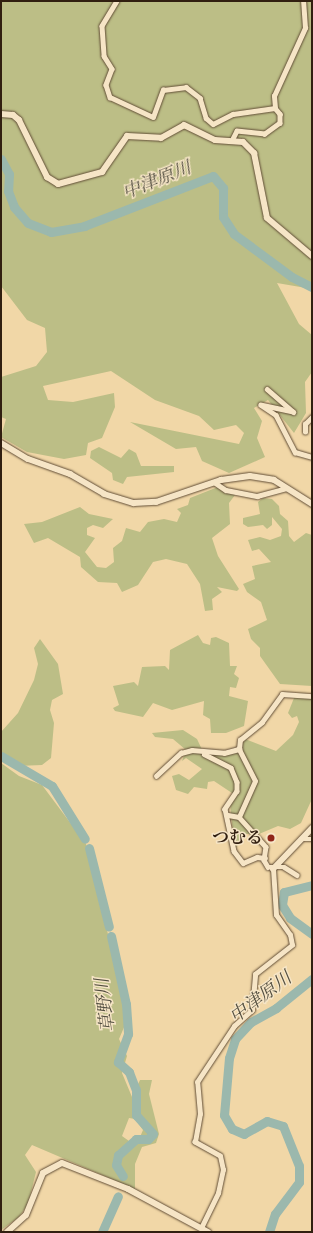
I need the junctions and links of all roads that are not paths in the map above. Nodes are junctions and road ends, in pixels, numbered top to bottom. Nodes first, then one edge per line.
1 (117, 1) edge
2 (303, 1) edge
3 (275, 108) junction
4 (1, 114) edge
5 (232, 141) junction
6 (312, 256) edge
7 (267, 389) dead end
8 (312, 416) edge
9 (305, 432) dead end
10 (1, 444) edge
11 (312, 457) edge
12 (214, 482) junction
13 (286, 488) junction
14 (312, 504) edge
15 (312, 696) edge
16 (239, 749) junction
17 (202, 753) junction
18 (156, 776) dead end
19 (228, 815) junction
20 (238, 818) junction
21 (312, 828) edge
22 (301, 839) junction
23 (312, 839) edge
24 (265, 858) junction
25 (273, 869) junction
26 (298, 875) dead end
27 (201, 1228) junction
28 (7, 1232) edge
29 (208, 1232) edge

1 - 3 street
2 - 3 street
3 - 5 street
4 - 5 street
5 - 6 street
7 - 11 street
8 - 9 street
10 - 12 street
12 - 13 street
12 - 13 street
13 - 14 street
15 - 16 street
16 - 17 street
16 - 20 street
17 - 18 street
17 - 19 street
19 - 20 street
19 - 24 street
20 - 24 street
21 - 22 street
22 - 23 street
22 - 25 street
24 - 25 street
25 - 26 street
25 - 27 street
27 - 28 street
27 - 29 street

